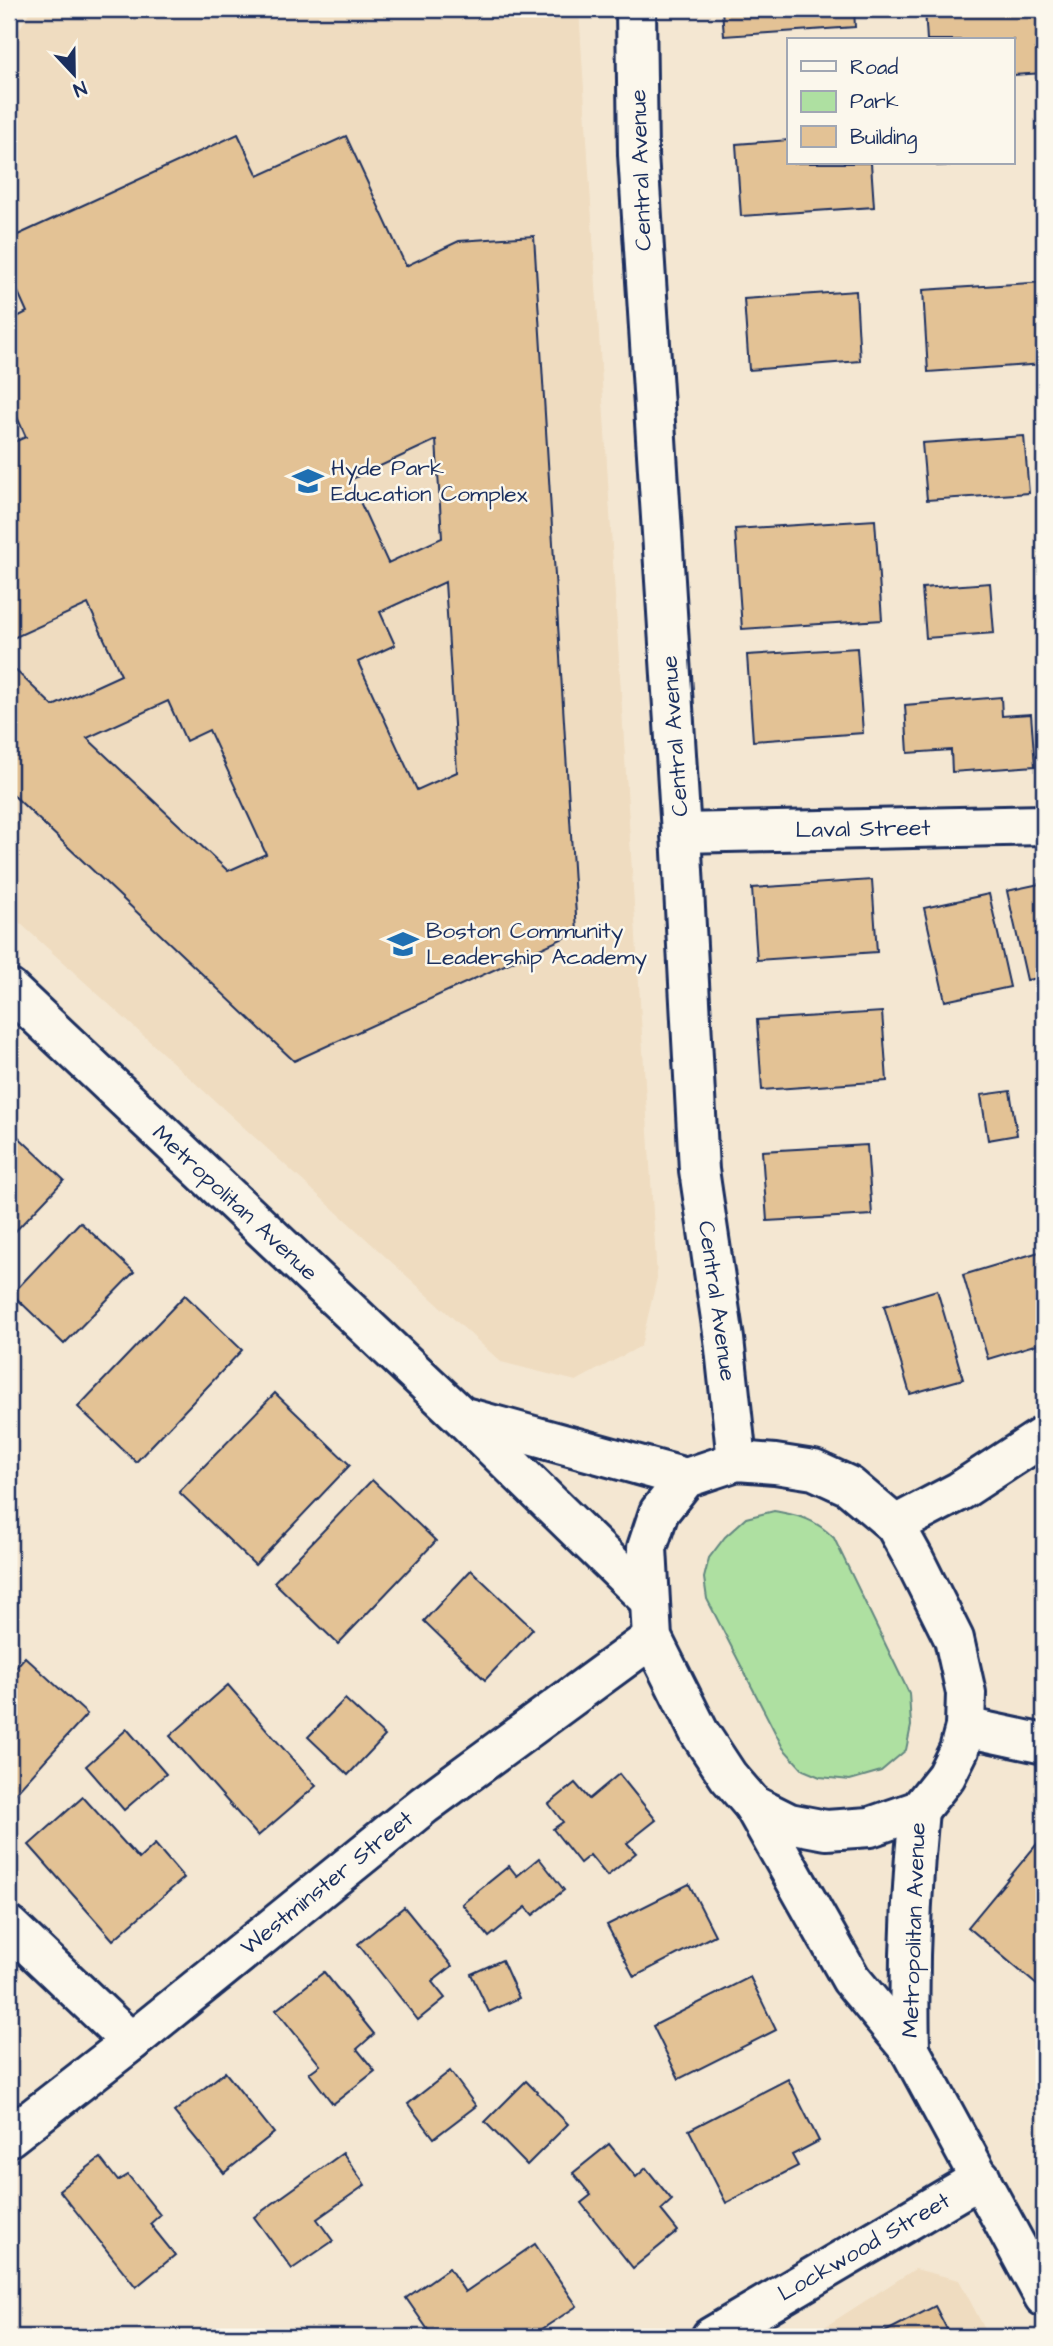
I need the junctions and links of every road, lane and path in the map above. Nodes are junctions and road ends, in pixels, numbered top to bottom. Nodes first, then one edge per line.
1 (636, 9) edge
2 (1044, 825) edge
3 (681, 833) junction
4 (9, 989) edge
5 (462, 1417) junction
6 (1044, 1436) edge
7 (737, 1461) junction
8 (686, 1478) junction
9 (895, 1525) junction
10 (648, 1599) junction
11 (652, 1638) junction
12 (965, 1727) junction
13 (1044, 1744) edge
14 (753, 1805) junction
15 (919, 1810) junction
16 (9, 1926) edge
17 (131, 2042) junction
18 (910, 2050) junction
19 (9, 2137) edge
20 (981, 2178) junction
21 (1044, 2297) edge
22 (711, 2337) edge

1 - 3 street, Central Avenue
2 - 3 street, Laval Street
3 - 7 street, Central Avenue
4 - 5 street, Metropolitan Avenue
5 - 8 street, Metropolitan Avenue
5 - 10 street, Metropolitan Avenue
6 - 9 street
7 - 8 street
7 - 9 street
8 - 10 street
9 - 12 street
10 - 11 street
11 - 14 street
11 - 17 street, Westminster Street
12 - 13 street
12 - 15 street
14 - 15 street
14 - 18 street, Metropolitan Avenue
15 - 18 street, Metropolitan Avenue
16 - 17 street
17 - 19 street, Westminster Street
18 - 20 street, Metropolitan Avenue
20 - 21 street, Metropolitan Avenue
20 - 22 street, Lockwood Street

